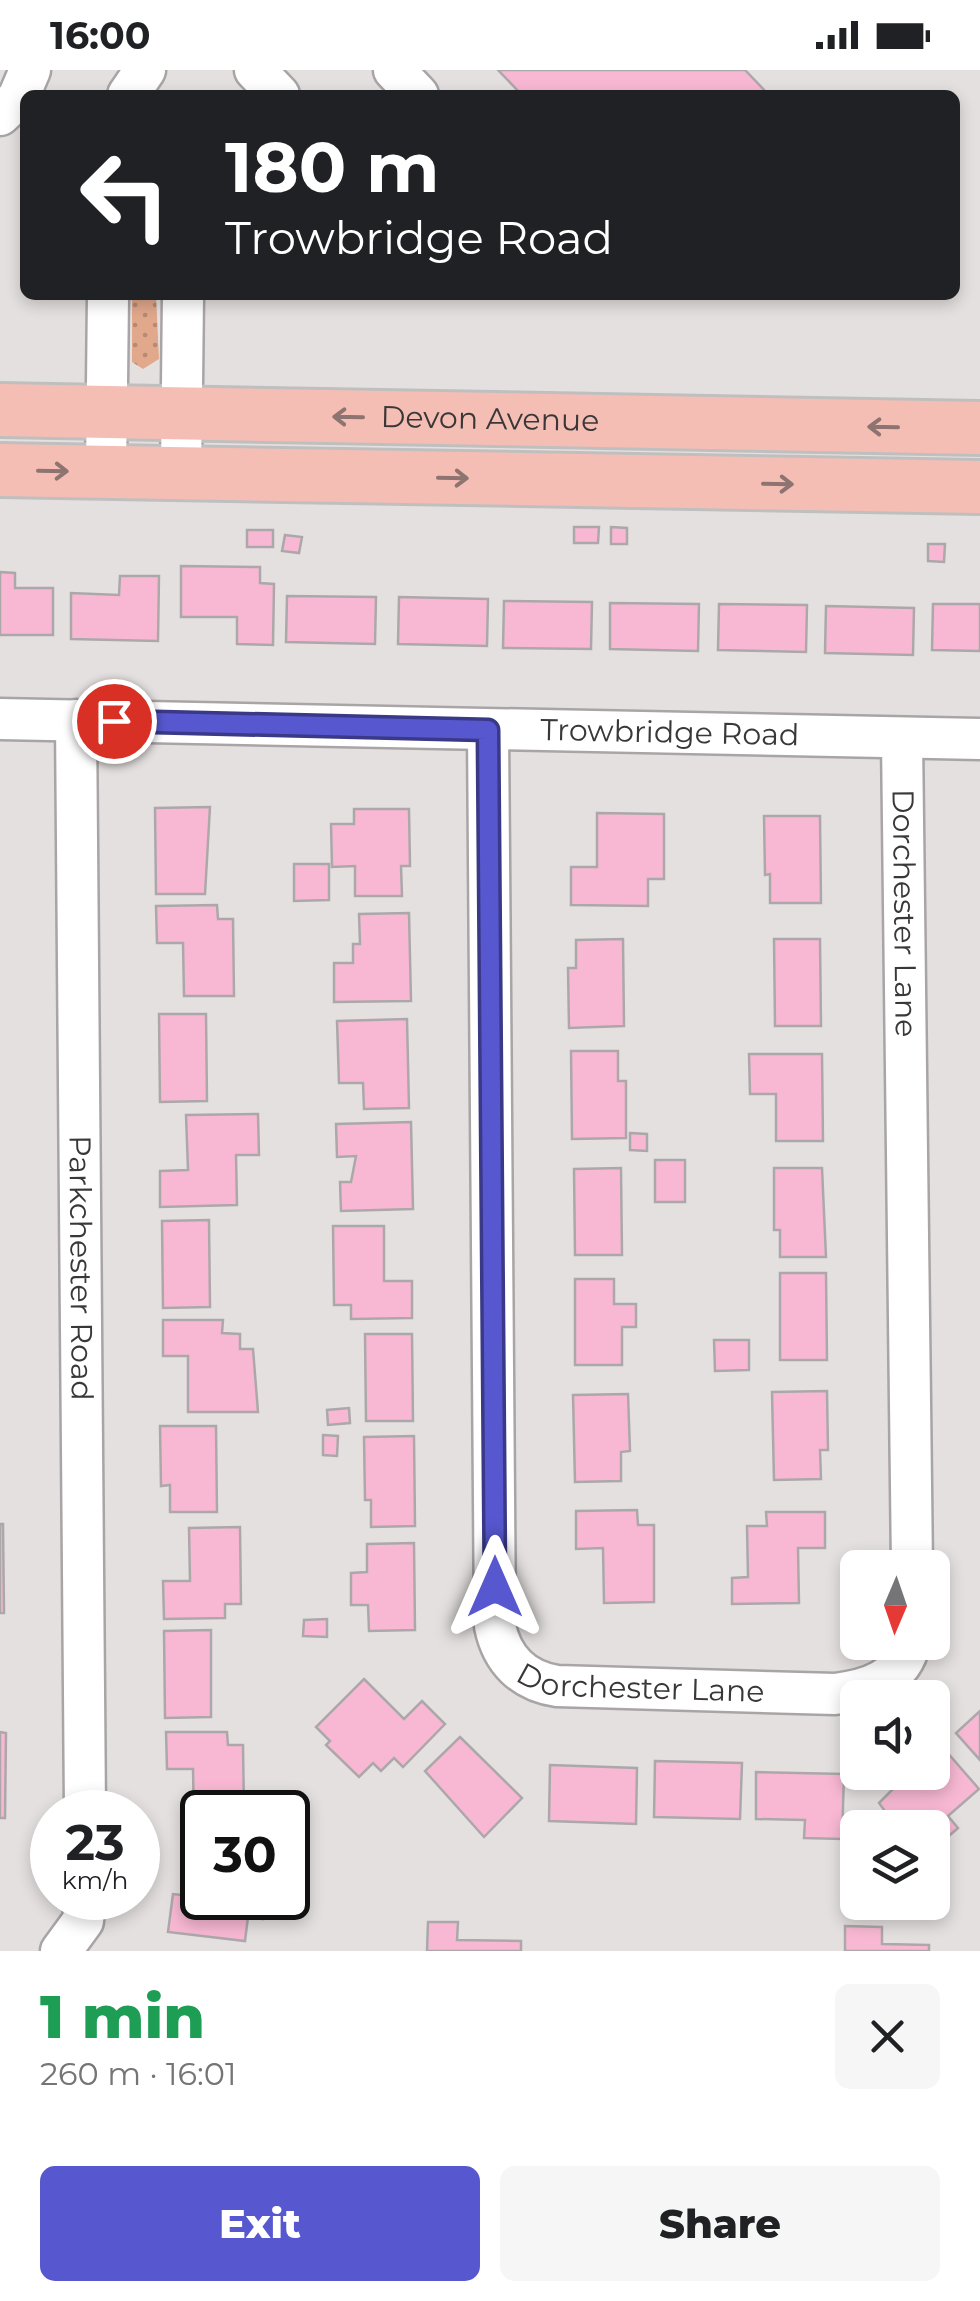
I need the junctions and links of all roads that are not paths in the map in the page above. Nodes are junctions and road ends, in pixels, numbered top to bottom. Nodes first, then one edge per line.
1 (255, 70) edge
2 (394, 70) edge
3 (274, 90) edge
4 (413, 90) edge
5 (20, 93) edge
6 (0, 115) edge
7 (108, 300) edge
8 (183, 300) edge
9 (0, 410) edge
10 (106, 412) junction
11 (182, 414) junction
12 (980, 428) edge
13 (0, 470) edge
14 (106, 472) junction
15 (181, 473) junction
16 (980, 487) edge
17 (0, 720) edge
18 (76, 720) junction
19 (488, 730) junction
20 (902, 738) junction
21 (980, 739) edge
22 (912, 1550) edge
23 (900, 1660) edge
24 (85, 1790) edge
25 (83, 1920) edge
26 (61, 1951) edge

1 - 3 street
2 - 4 street
5 - 6 street
7 - 10 street
8 - 11 street
9 - 10 main road, Devon Avenue
10 - 11 main road, Devon Avenue
10 - 14 street
12 -> 11 main road, Devon Avenue
11 - 15 street
13 -> 14 main road, Devon Avenue
14 - 15 main road, Devon Avenue
15 -> 16 main road, Devon Avenue
17 - 18 street, Trowbridge Road
18 - 19 street, Trowbridge Road
18 - 24 street, Parkchester Road
19 - 20 street, Trowbridge Road
19 - 23 street, Dorchester Lane
20 - 21 street, Trowbridge Road
20 - 22 street, Dorchester Lane
25 - 26 street

